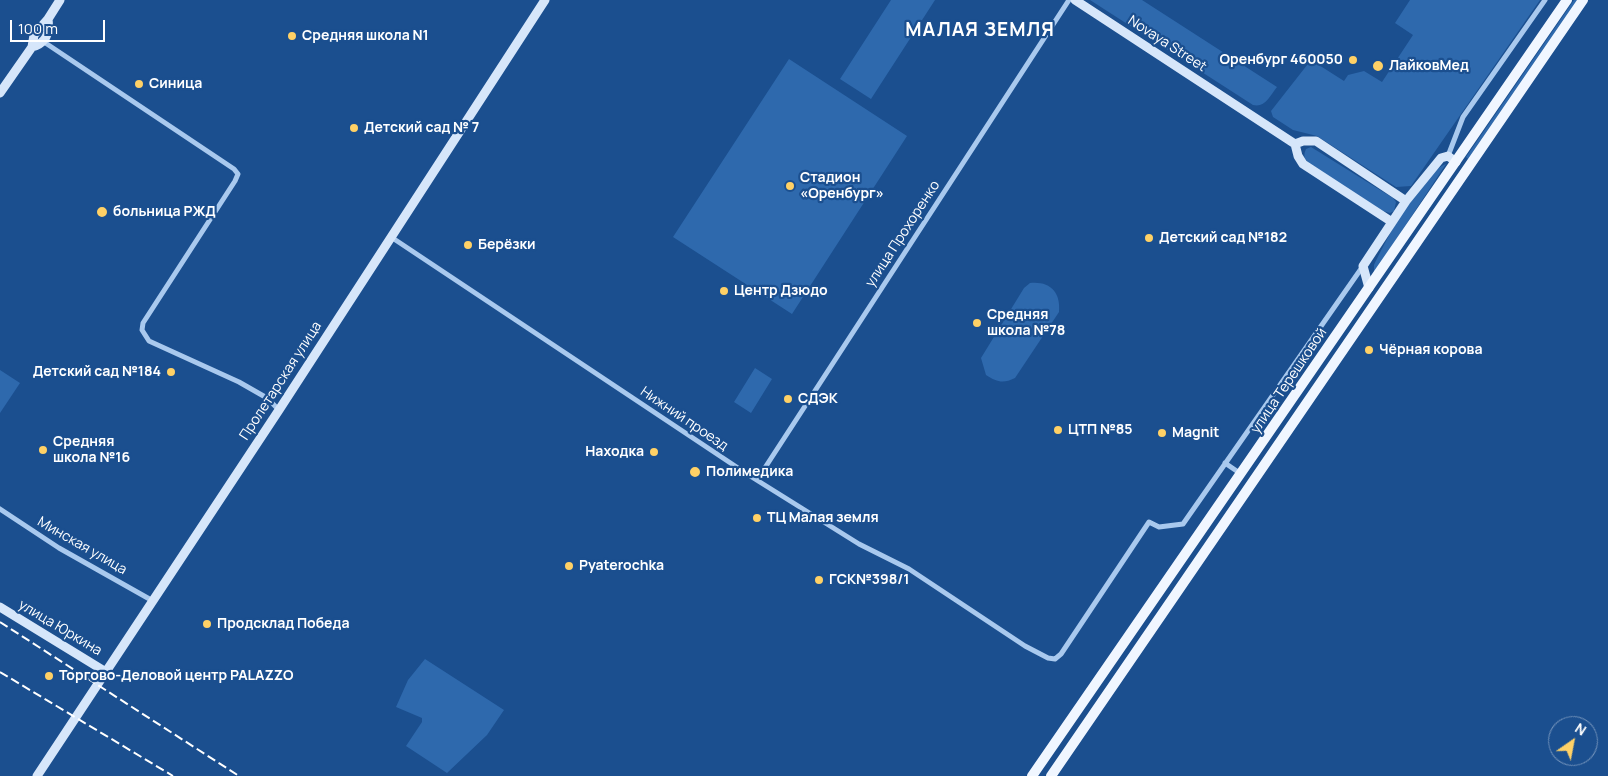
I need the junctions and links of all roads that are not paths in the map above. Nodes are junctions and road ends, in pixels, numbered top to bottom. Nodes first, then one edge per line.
1 (60, 0) edge
2 (544, 0) edge
3 (1069, 0) edge
4 (1075, 0) edge
5 (1546, 0) edge
6 (1567, 0) edge
7 (1583, 0) edge
8 (48, 20) junction
9 (44, 42) junction
10 (32, 47) junction
11 (0, 94) edge
12 (1295, 144) junction
13 (1452, 159) junction
14 (1466, 169) junction
15 (1406, 201) junction
16 (1392, 222) junction
17 (391, 237) junction
18 (1363, 266) junction
19 (1369, 288) junction
20 (1294, 397) junction
21 (1304, 404) junction
22 (279, 410) junction
23 (1225, 463) junction
24 (1241, 474) junction
25 (757, 480) junction
26 (0, 509) edge
27 (153, 601) junction
28 (0, 607) edge
29 (106, 672) junction
30 (1054, 772) edge
31 (37, 776) edge
32 (1032, 776) edge

1 - 8 main road
2 - 17 main road, Пролетарская улица
3 - 25 street, улица Прохоренко
4 - 12 main road, Novaya Street
5 - 13 street
6 - 13 main road, улица Терешковой
7 - 14 main road, улица Терешковой
8 - 9 main road
8 - 10 main road
9 - 10 main road
9 - 22 street
10 - 11 main road
12 - 15 main road
12 - 16 main road
13 - 14 main road
13 - 15 main road
13 - 19 main road, улица Терешковой
14 - 21 main road, улица Терешковой
15 - 16 main road
16 - 18 main road
17 - 22 main road, Пролетарская улица
17 - 25 street, Нижний проезд
18 - 19 main road
18 - 23 street
19 - 20 main road, улица Терешковой
20 - 21 main road
20 - 24 main road, улица Терешковой
21 - 30 main road, улица Терешковой
22 - 27 main road, Пролетарская улица
23 - 24 street
23 - 25 street, Нижний проезд
24 - 32 main road, улица Терешковой
26 - 27 street, Минская улица
27 - 29 main road, Пролетарская улица
28 - 29 main road, улица Юркина
29 - 31 main road, Пролетарская улица

